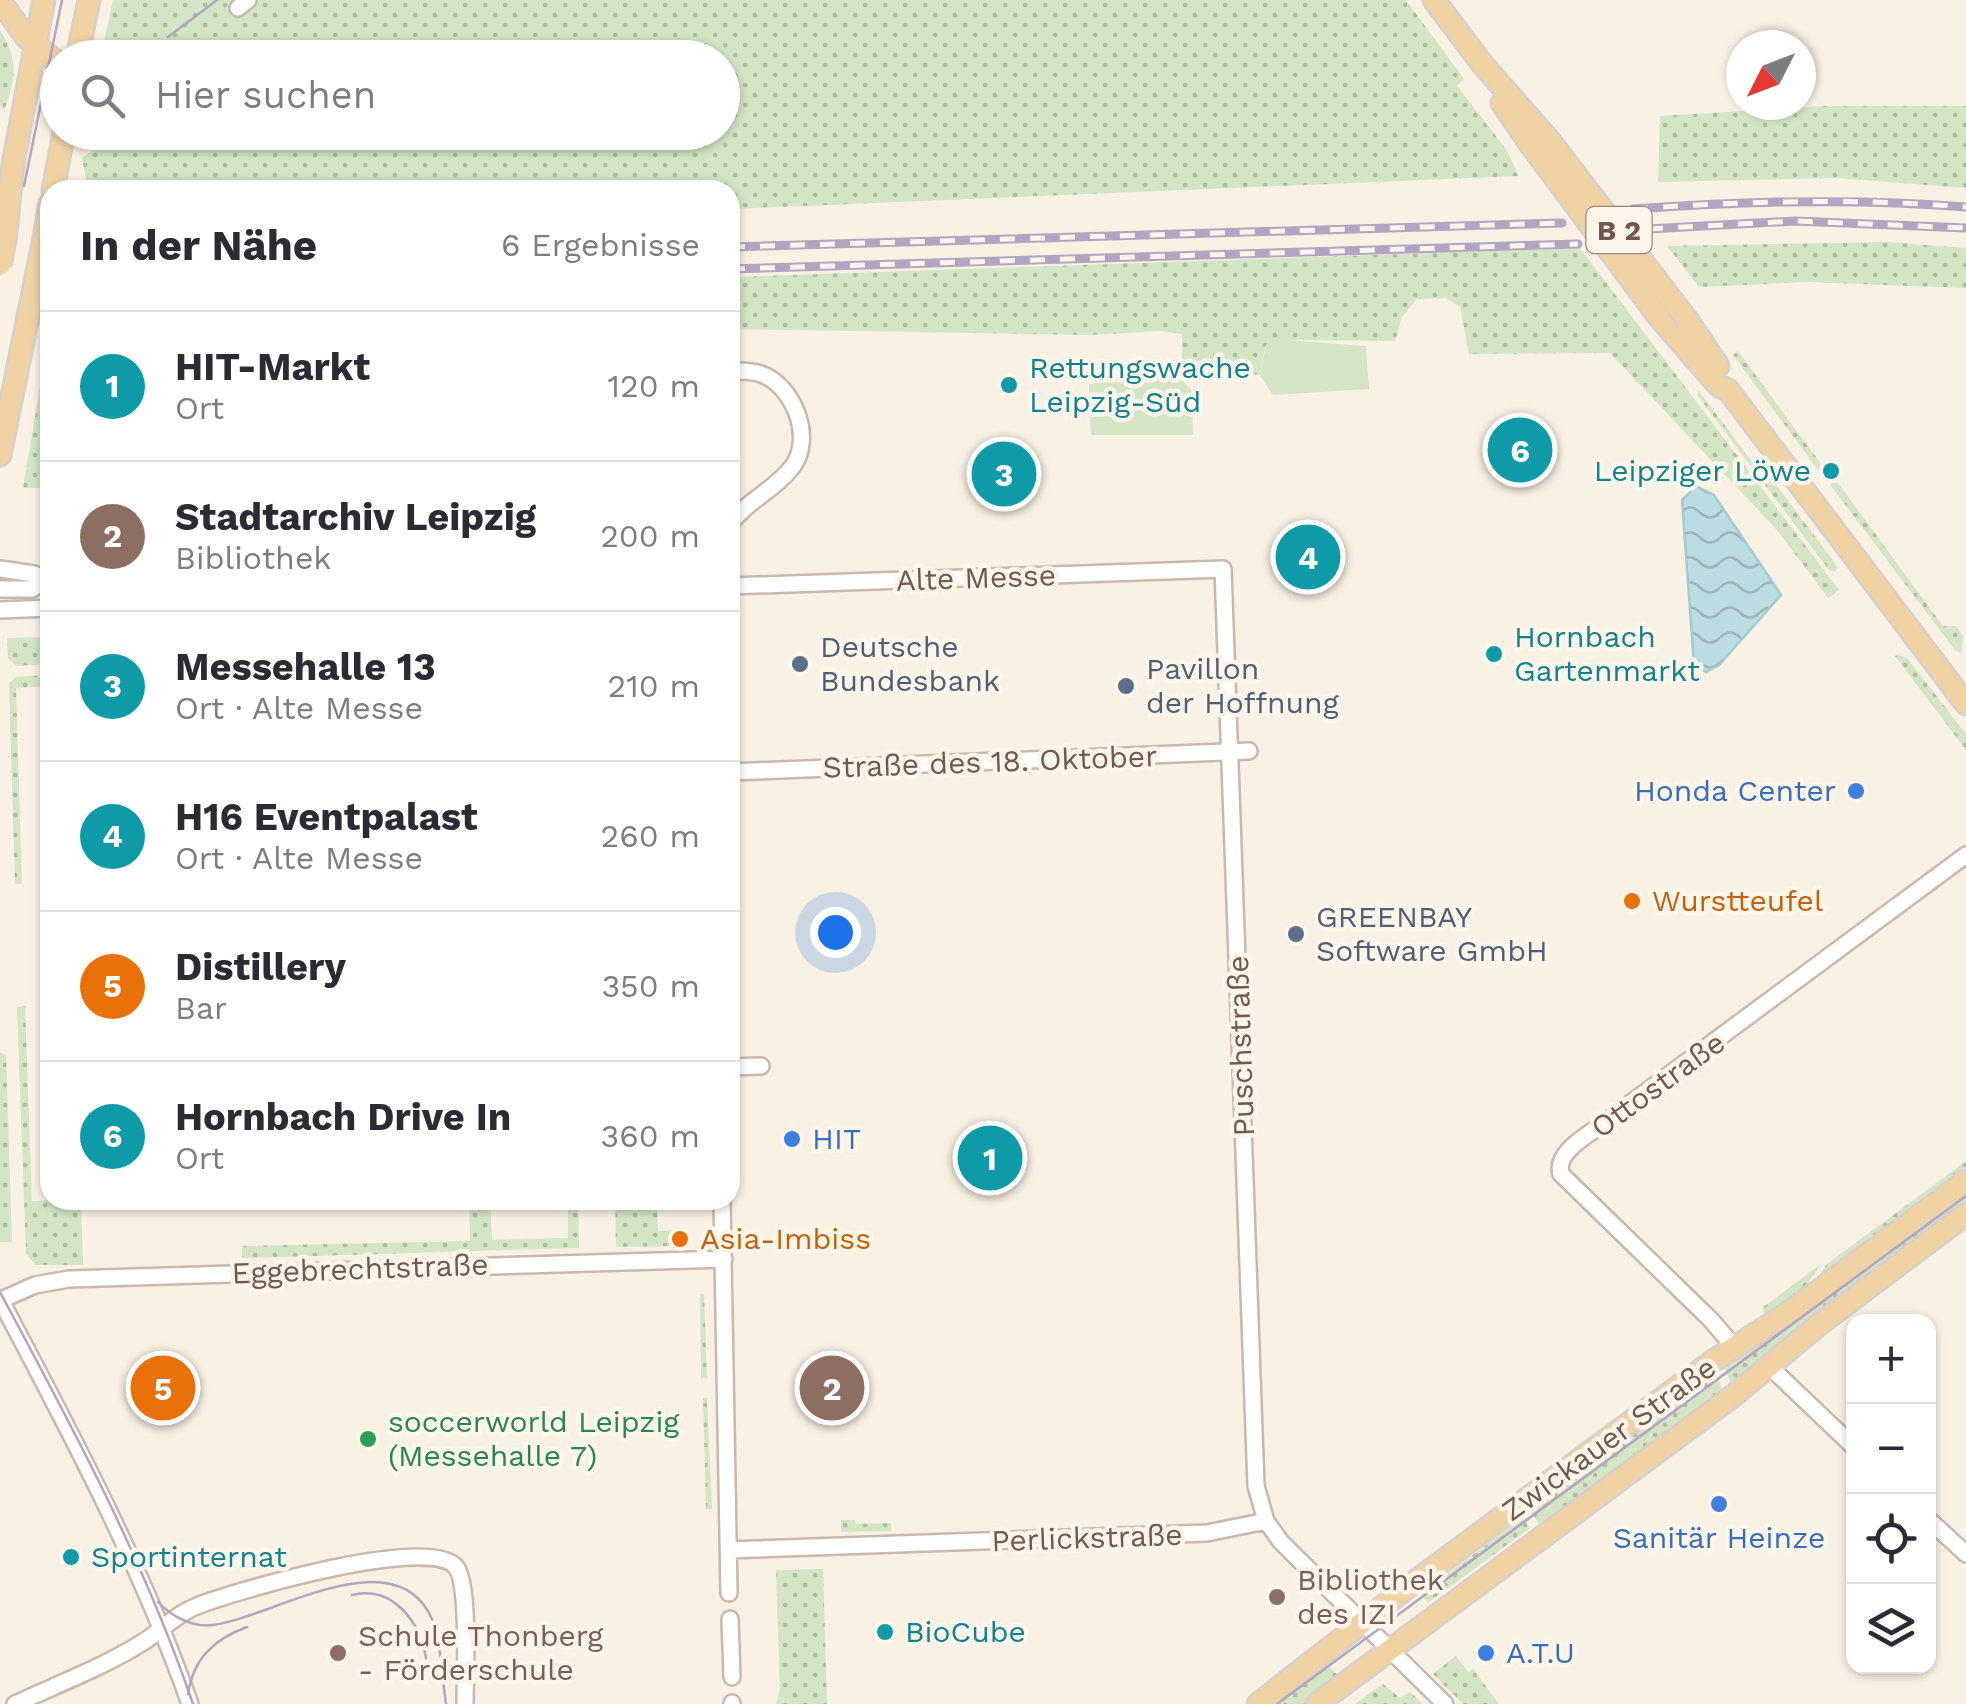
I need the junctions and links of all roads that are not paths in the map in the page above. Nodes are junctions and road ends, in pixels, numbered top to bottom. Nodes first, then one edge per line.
1 (0, 0) edge
2 (44, 0) edge
3 (89, 0) edge
4 (1434, 0) edge
5 (81, 40) edge
6 (35, 45) junction
7 (40, 49) edge
8 (1540, 142) junction
9 (60, 150) edge
10 (54, 180) edge
11 (40, 259) edge
12 (0, 265) edge
13 (740, 371) edge
14 (1728, 390) junction
15 (0, 455) edge
16 (740, 512) edge
17 (0, 569) edge
18 (1222, 569) joint
19 (40, 577) edge
20 (40, 584) edge
21 (740, 586) edge
22 (0, 589) edge
23 (40, 608) edge
24 (0, 610) edge
25 (1966, 704) edge
26 (1249, 751) dead end
27 (1231, 752) junction
28 (740, 772) edge
29 (1966, 855) edge
30 (761, 1066) dead end
31 (740, 1067) edge
32 (1966, 1181) edge
33 (722, 1210) edge
34 (1966, 1214) edge
35 (724, 1259) junction
36 (0, 1300) edge
37 (1735, 1348) junction
38 (1769, 1366) junction
39 (1846, 1439) edge
40 (1266, 1521) junction
41 (1936, 1526) edge
42 (728, 1550) junction
43 (1966, 1554) edge
44 (729, 1592) dead end
45 (730, 1620) dead end
46 (1362, 1620) junction
47 (163, 1629) junction
48 (1390, 1650) junction
49 (732, 1676) dead end
50 (15, 1704) edge
51 (190, 1704) edge
52 (465, 1704) edge
53 (1258, 1704) edge
54 (1317, 1704) edge
55 (1445, 1704) edge

1 - 6 main road
2 - 6 main road
3 - 5 main road
4 - 8 main road, B 2
6 - 7 main road
6 - 12 main road, bridge
8 - 14 main road, B 2, bridge
8 - 14 main road, B 2, bridge
9 - 10 main road
11 - 15 main road, bridge
13 - 16 street
14 - 25 main road, B 2
17 - 19 street
18 - 21 street, Alte Messe
18 - 27 street, Puschstraße
20 - 22 street
23 - 24 street
26 - 27 street, Straße des 18. Oktober
27 - 28 street, Straße des 18. Oktober
27 - 40 street, Puschstraße
29 - 37 street, Ottostraße
30 - 31 street
32 - 37 main road, Zwickauer Straße
33 - 35 street
34 - 38 main road, Zwickauer Straße
35 - 36 street, Eggebrechtstraße
35 - 42 street
36 - 47 street
37 - 46 main road, Zwickauer Straße
38 - 39 street
38 - 48 main road, Zwickauer Straße
40 - 42 street, Perlickstraße
40 - 46 street
41 - 43 street
42 - 44 street
45 - 49 street
46 - 48 street
46 - 53 main road, Zwickauer Straße
47 - 50 street
47 - 51 street
47 - 52 street
48 - 54 main road, Zwickauer Straße
48 - 55 street

